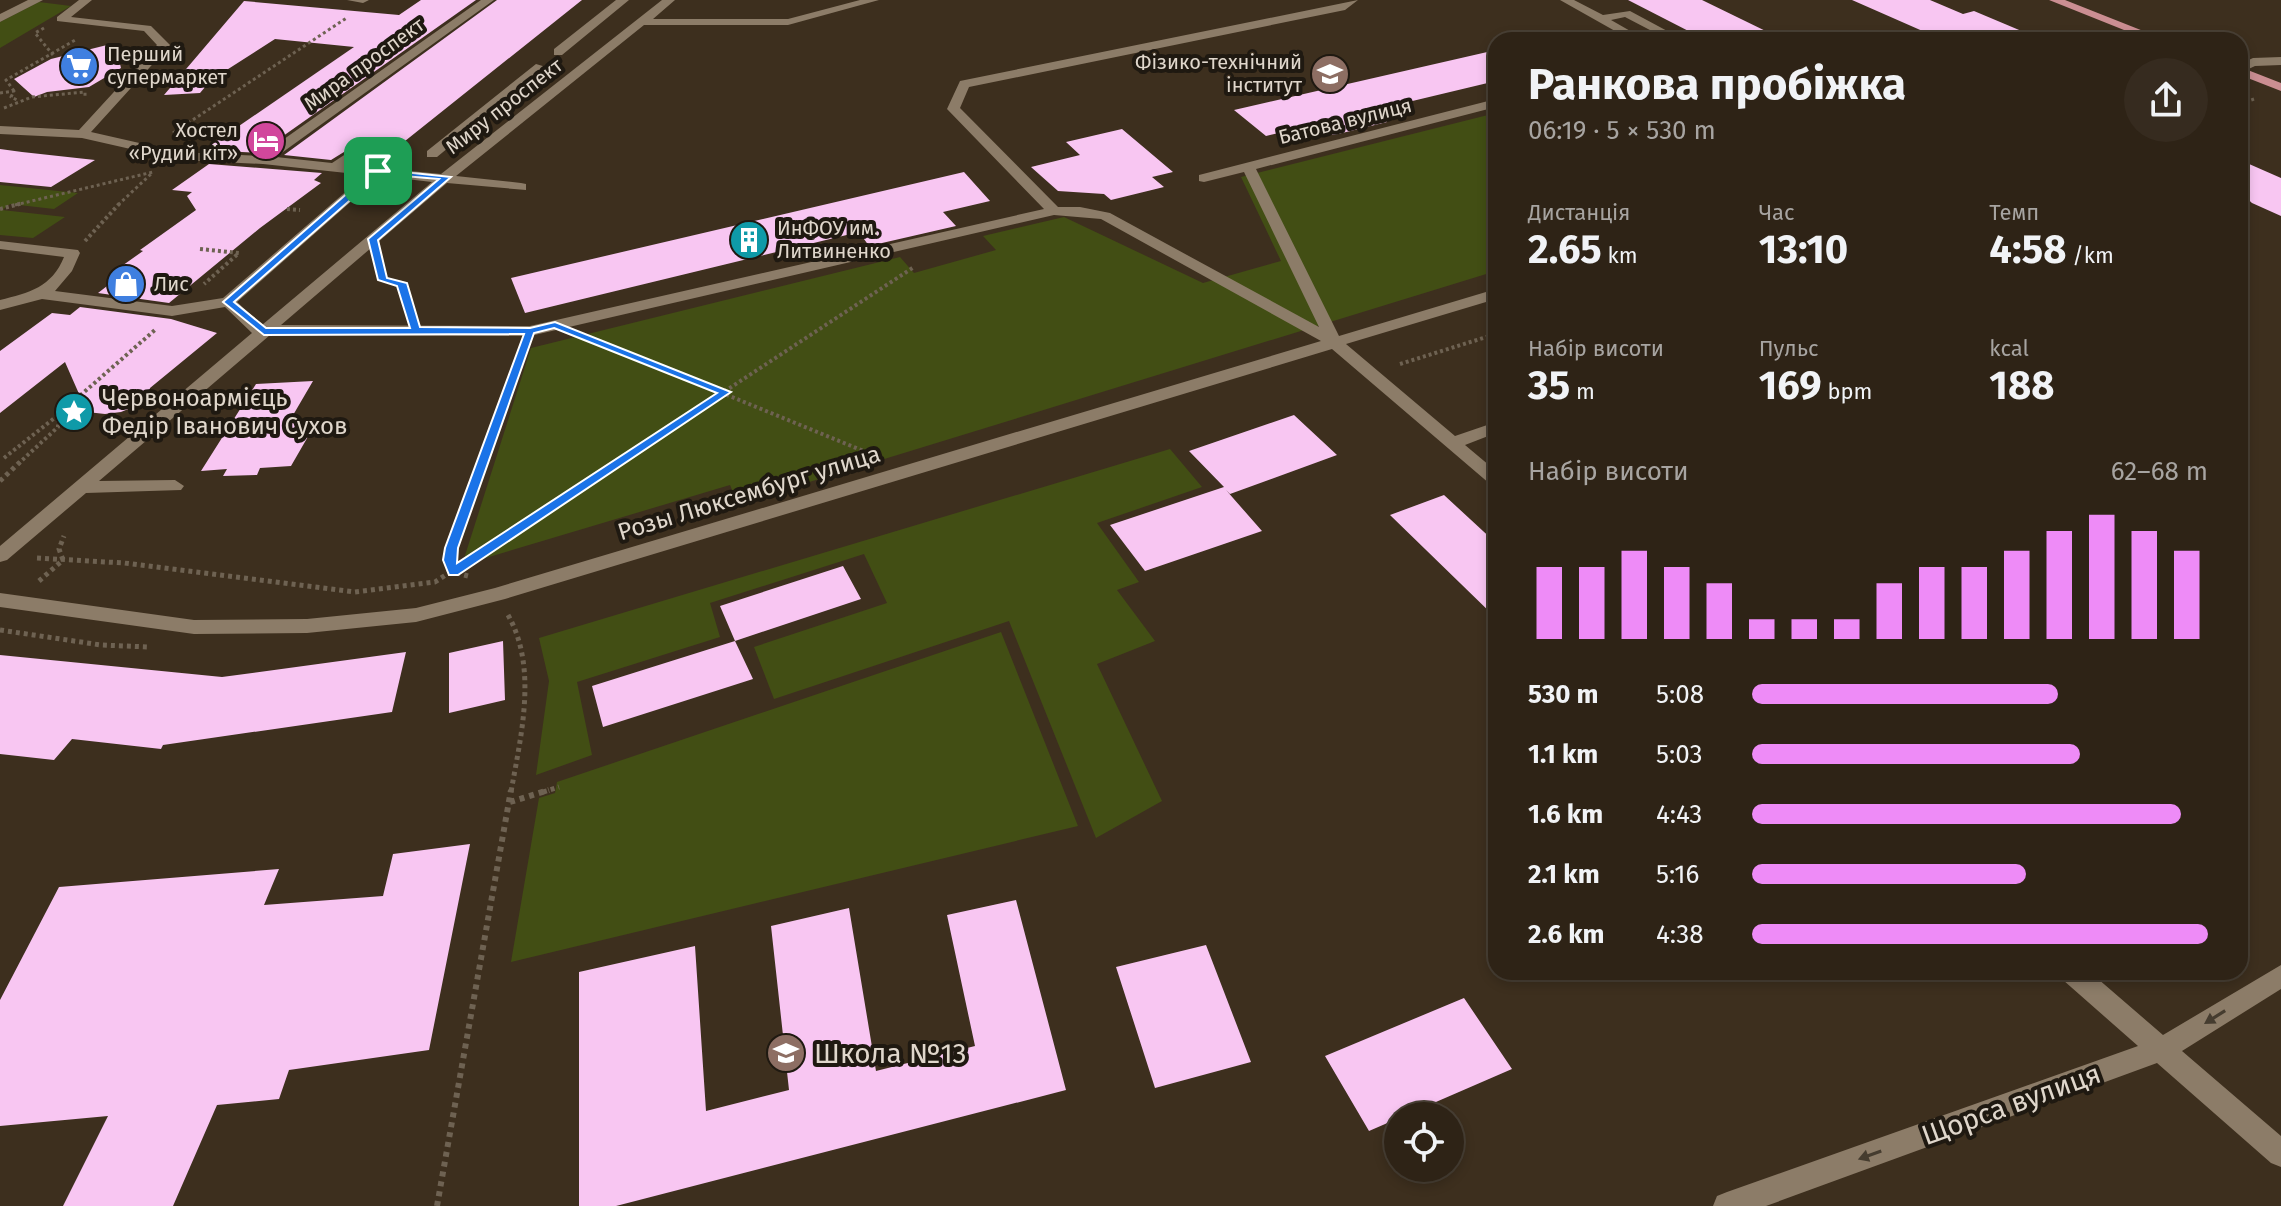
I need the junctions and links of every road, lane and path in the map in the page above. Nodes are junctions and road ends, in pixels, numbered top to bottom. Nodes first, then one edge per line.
1 (37, 0) edge
2 (86, 0) edge
3 (353, 0) edge
4 (363, 0) edge
5 (488, 0) edge
6 (623, 0) edge
7 (669, 0) edge
8 (873, 0) edge
9 (1352, 0) edge
10 (1566, 0) edge
11 (2055, 0) edge
12 (348, 17) dead end
13 (0, 19) edge
14 (1601, 19) junction
15 (642, 22) junction
16 (1625, 32) edge
17 (1663, 32) edge
18 (2139, 32) edge
19 (578, 36) junction
20 (621, 40) junction
21 (558, 52) dead end
22 (53, 55) dead end
23 (2281, 61) edge
24 (2248, 65) edge
25 (540, 67) dead end
26 (2248, 73) edge
27 (2281, 87) edge
28 (0, 91) edge
29 (14, 91) junction
30 (17, 100) junction
31 (1488, 105) edge
32 (0, 110) edge
33 (486, 111) junction
34 (526, 115) junction
35 (0, 130) edge
36 (82, 134) junction
37 (364, 146) dead end
38 (148, 149) junction
39 (432, 154) dead end
40 (263, 160) junction
41 (336, 167) junction
42 (1248, 167) junction
43 (378, 171) junction
44 (446, 177) junction
45 (1204, 178) dead end
46 (521, 187) dead end
47 (0, 209) edge
48 (1054, 211) junction
49 (373, 239) junction
50 (0, 245) edge
51 (200, 249) dead end
52 (73, 253) junction
53 (914, 267) dead end
54 (42, 294) junction
55 (1488, 296) edge
56 (228, 302) junction
57 (0, 305) edge
58 (172, 311) junction
59 (555, 325) junction
60 (416, 330) junction
61 (530, 331) junction
62 (264, 332) junction
63 (1488, 336) edge
64 (1334, 342) junction
65 (1400, 364) dead end
66 (725, 392) junction
67 (58, 415) junction
68 (1488, 430) edge
69 (1453, 443) junction
70 (866, 452) dead end
71 (4, 458) dead end
72 (1488, 473) edge
73 (0, 481) edge
74 (175, 486) dead end
75 (81, 487) junction
76 (0, 556) edge
77 (26, 557) dead end
78 (63, 560) junction
79 (453, 572) junction
80 (482, 578) dead end
81 (36, 584) dead end
82 (0, 600) edge
83 (501, 606) dead end
84 (559, 787) dead end
85 (510, 802) junction
86 (2281, 976) edge
87 (2081, 980) edge
88 (2163, 1049) junction
89 (2281, 1154) edge
90 (437, 1206) edge
91 (1727, 1206) edge

1 - 13 street
2 - 36 street
3 - 4 street
5 - 40 street, Мира проспект
6 - 19 street
7 - 15 street, Миру проспект
8 - 15 street
9 - 48 street
10 - 14 street
11 - 18 main road
12 - 38 path
14 - 16 street
14 - 17 street
15 - 20 street, Миру проспект
19 - 20 street
19 - 21 street
20 - 34 street, Миру проспект
22 - 29 path
23 - 24 street
25 - 33 street
26 - 27 main road
28 - 29 path
29 - 30 path
30 - 32 path
30 - 36 path
31 - 42 street, Батова вулиця
33 - 34 street
33 - 39 street
34 - 44 street, Миру проспект
35 - 36 street
36 - 38 street
37 - 41 street
38 - 40 street
40 - 41 street
41 - 43 street
42 - 45 street, Батова вулиця
42 - 64 street
43 - 44 street
43 - 56 street
44 - 46 street
44 - 49 street, Миру проспект
47 - 52 path
48 - 59 street
48 - 64 street
49 - 60 path
49 - 62 street, Миру проспект
50 - 52 street
51 - 58 path
52 - 54 street
53 - 66 path
54 - 57 street
54 - 58 street
55 - 64 street, Розы Люксембург улица
56 - 58 street
56 - 62 street
58 - 67 path
59 - 61 street
59 - 66 path
60 - 61 street
60 - 62 street
61 - 79 path
62 - 75 street, Миру проспект
63 - 65 path
64 - 69 street
64 - 82 street, Розы Люксембург улица
66 - 70 path
66 - 79 path
67 - 71 path
67 - 73 path
68 - 69 street
69 - 72 street
74 - 75 street
75 - 76 street, Миру проспект
77 - 78 path
78 - 79 path
78 - 81 path
79 - 80 path
83 - 85 path
84 - 85 path
85 - 90 path
86 -> 88 street, Щорса вулиця
87 - 88 street
88 - 89 street
88 -> 91 street, Щорса вулиця

